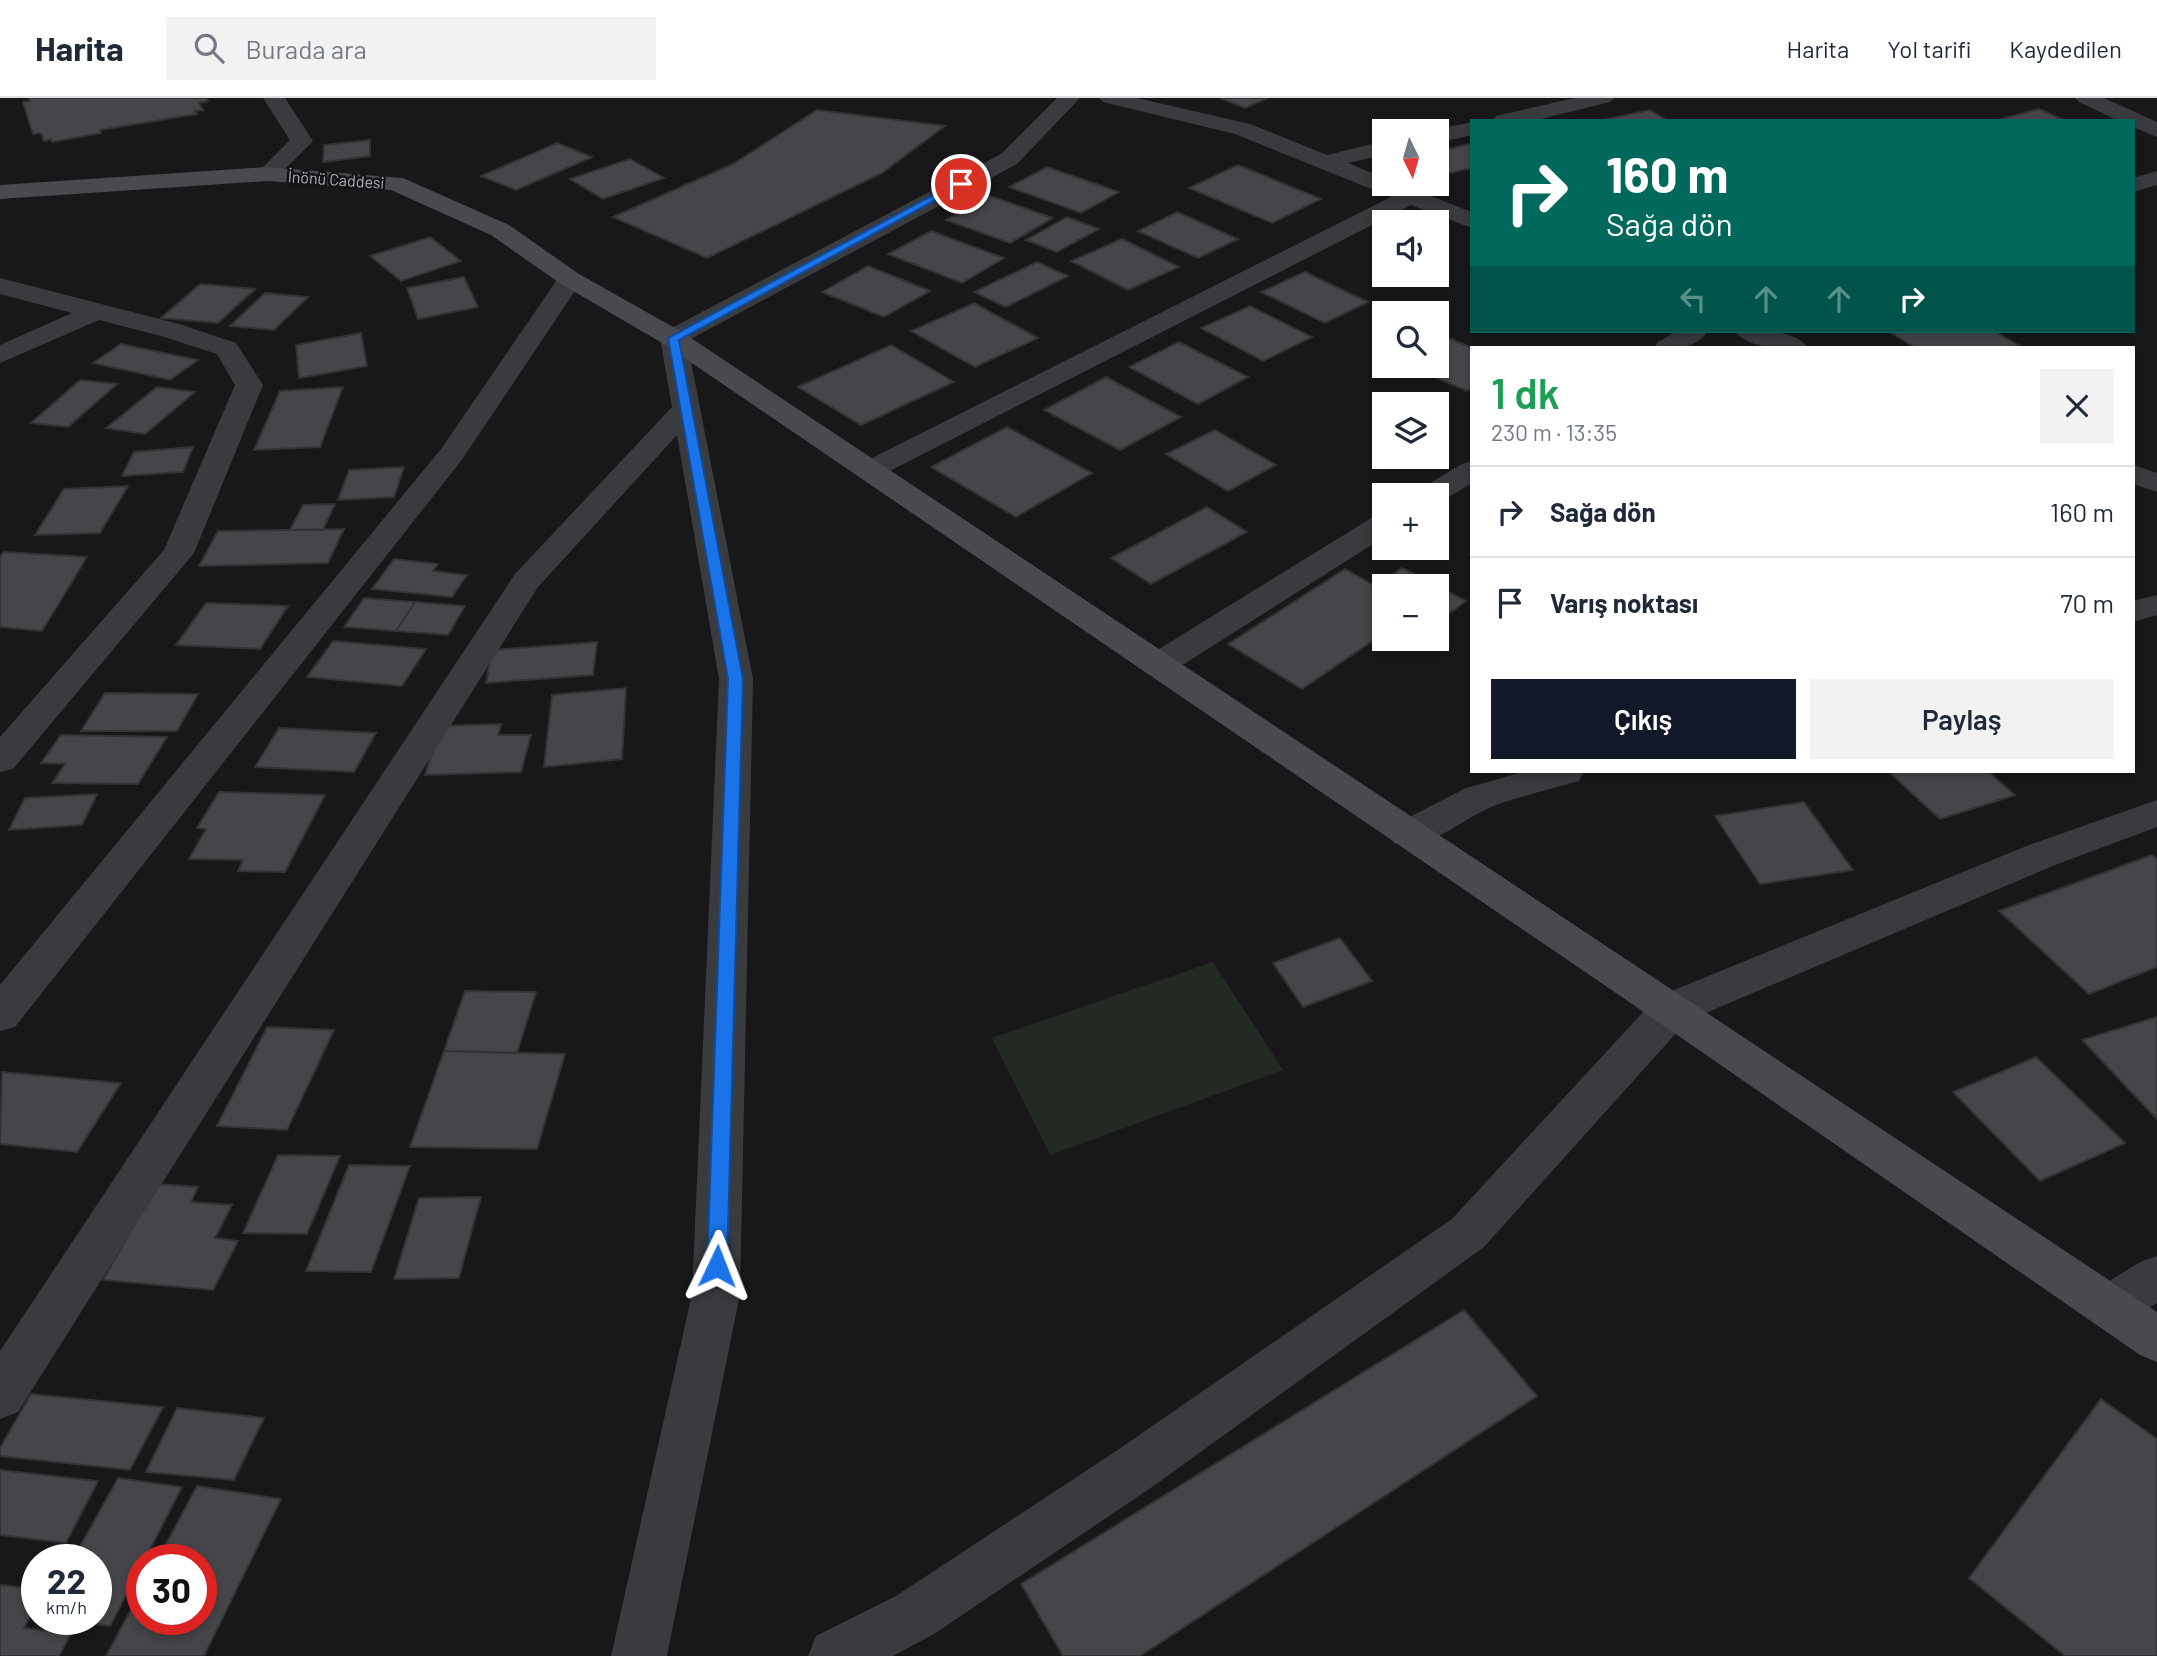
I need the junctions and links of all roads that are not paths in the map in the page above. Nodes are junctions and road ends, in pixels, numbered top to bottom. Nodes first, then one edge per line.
1 (274, 98) edge
2 (1069, 98) edge
3 (1110, 98) edge
4 (1499, 98) edge
5 (1603, 98) edge
6 (2086, 98) edge
7 (1527, 116) junction
8 (1513, 119) edge
9 (2133, 119) edge
10 (2135, 120) edge
11 (1470, 128) edge
12 (2157, 130) edge
13 (1449, 133) edge
14 (1372, 151) edge
15 (1325, 162) junction
16 (267, 174) junction
17 (2157, 178) edge
18 (1372, 181) edge
19 (2135, 184) edge
20 (0, 192) edge
21 (1411, 196) joint
22 (1470, 220) edge
23 (570, 279) junction
24 (0, 286) edge
25 (95, 312) junction
26 (1692, 333) edge
27 (1754, 333) edge
28 (673, 338) junction
29 (1670, 346) edge
30 (1789, 346) edge
31 (0, 355) edge
32 (686, 408) junction
33 (870, 470) junction
34 (1470, 471) edge
35 (2135, 475) edge
36 (2157, 483) edge
37 (1449, 484) edge
38 (1372, 531) edge
39 (2157, 605) edge
40 (2135, 611) edge
41 (1158, 665) junction
42 (0, 760) edge
43 (1563, 773) edge
44 (2157, 813) edge
45 (1407, 834) junction
46 (1672, 1009) junction
47 (0, 1014) edge
48 (2157, 1277) edge
49 (2110, 1307) junction
50 (2157, 1339) edge
51 (0, 1395) edge
52 (639, 1656) edge
53 (836, 1656) edge

1 - 16 street
2 - 28 street
3 - 15 street
4 - 7 street
5 - 7 street
6 - 9 street
7 - 8 street
10 - 12 street
11 - 13 street
14 - 15 street
15 - 18 street
16 - 20 main road, İnönü Caddesi
16 - 23 main road, İnönü Caddesi
17 - 19 street
21 - 22 street
21 - 33 street
23 - 28 main road, İnönü Caddesi
23 - 47 street
24 - 25 street
25 - 31 street
25 - 42 street
26 - 29 street
27 - 30 street
28 - 32 street
28 - 33 main road, İnönü Caddesi
32 - 51 street
32 - 52 street
33 - 41 main road, İnönü Caddesi
34 - 37 street
35 - 36 street
38 - 41 street
39 - 40 street
41 - 45 main road, İnönü Caddesi
43 - 45 street
44 - 46 street
45 - 46 main road, İnönü Caddesi
46 - 49 main road, İnönü Caddesi
46 - 53 street
48 - 49 street
49 - 50 main road, İnönü Caddesi

